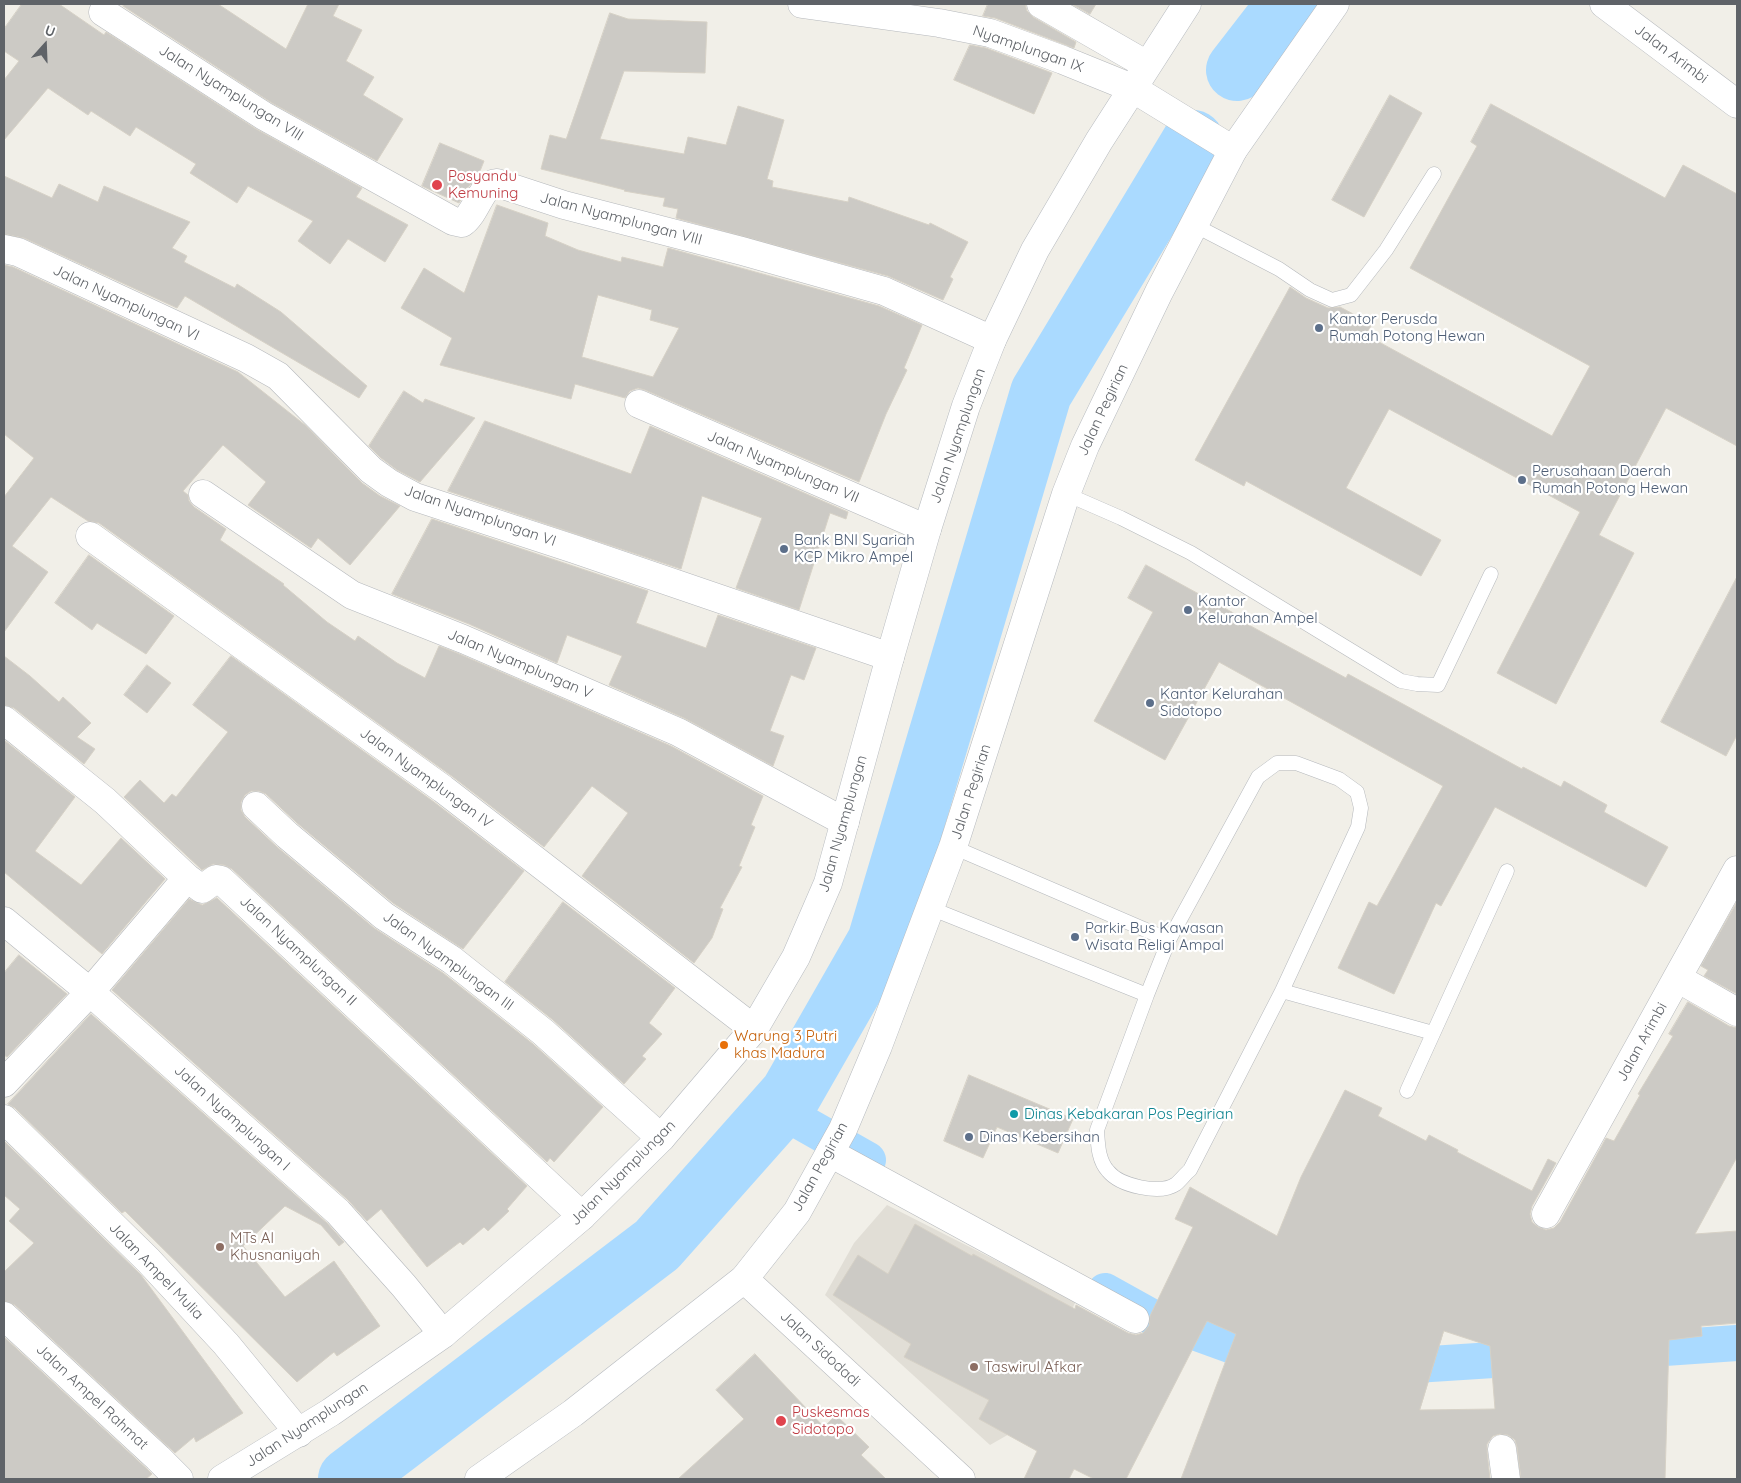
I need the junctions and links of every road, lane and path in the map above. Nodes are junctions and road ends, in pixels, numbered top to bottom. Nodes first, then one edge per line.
1 (802, 4) edge
2 (1041, 4) edge
3 (1187, 4) edge
4 (1335, 4) edge
5 (1604, 4) edge
6 (103, 12) dead end
7 (1148, 65) junction
8 (1132, 88) junction
9 (1737, 104) edge
10 (1233, 150) junction
11 (1434, 174) dead end
12 (1194, 225) junction
13 (4, 249) edge
14 (992, 340) junction
15 (639, 404) dead end
16 (203, 494) dead end
17 (1066, 494) junction
18 (927, 529) junction
19 (90, 536) dead end
20 (1491, 574) dead end
21 (890, 657) junction
22 (4, 720) edge
23 (256, 806) dead end
24 (845, 822) junction
25 (953, 847) junction
26 (1737, 870) edge
27 (1507, 871) dead end
28 (187, 878) junction
29 (930, 908) junction
30 (4, 921) edge
31 (1169, 940) junction
32 (1677, 978) junction
33 (1282, 990) junction
34 (90, 992) junction
35 (1147, 995) junction
36 (1737, 1012) edge
37 (754, 1029) junction
38 (1433, 1032) junction
39 (4, 1083) edge
40 (1407, 1090) dead end
41 (4, 1119) edge
42 (661, 1138) junction
43 (835, 1144) junction
44 (1546, 1214) dead end
45 (582, 1216) junction
46 (744, 1279) junction
47 (4, 1316) edge
48 (1135, 1319) dead end
49 (442, 1334) junction
50 (299, 1433) junction
51 (1502, 1449) dead end
52 (179, 1479) edge
53 (222, 1479) edge
54 (479, 1479) edge
55 (960, 1479) edge
56 (1506, 1479) edge

1 - 8 street, Nyamplungan IX
2 - 7 street
3 - 7 street, Jalan Nyamplungan
4 - 10 street, Jalan Pegirian
5 - 9 street, Jalan Arimbi
6 - 14 street, Jalan Nyamplungan VIII
7 - 8 street, Jalan Nyamplungan
8 - 10 street, Nyamplungan IX
8 - 14 street, Jalan Nyamplungan
10 - 12 street, Jalan Pegirian
11 - 12 lane
12 - 17 street, Jalan Pegirian
13 - 21 street, Jalan Nyamplungan VI
14 - 18 street, Jalan Nyamplungan
15 - 18 street, Jalan Nyamplungan VII
16 - 24 street, Jalan Nyamplungan V
17 - 20 lane
17 - 25 street, Jalan Pegirian
18 - 21 street, Jalan Nyamplungan
19 - 37 street, Jalan Nyamplungan IV
21 - 24 street, Jalan Nyamplungan
22 - 28 street, Jalan Nyamplungan II
23 - 42 street, Jalan Nyamplungan III
24 - 37 street, Jalan Nyamplungan
25 - 29 street, Jalan Pegirian
25 - 31 lane
26 - 32 street, Jalan Arimbi
27 - 38 lane
28 - 34 street
28 - 45 street, Jalan Nyamplungan II
29 - 35 lane
29 - 43 street, Jalan Pegirian
30 - 34 street, Jalan Nyamplungan I
31 - 33 lane
31 - 35 lane
32 - 36 street
32 - 44 street, Jalan Arimbi
33 - 35 lane
33 - 38 lane
34 - 39 street
34 - 49 street, Jalan Nyamplungan I
37 - 42 street, Jalan Nyamplungan
38 - 40 lane
41 - 50 street, Jalan Ampel Mulia
42 - 45 street, Jalan Nyamplungan
43 - 46 street, Jalan Pegirian
43 - 48 street
45 - 49 street, Jalan Nyamplungan
46 - 54 street, Jalan Pegirian
46 - 55 street, Jalan Sidodadi
47 - 52 street, Jalan Ampel Rahmat
49 - 50 street, Jalan Nyamplungan
50 - 53 street, Jalan Nyamplungan
51 - 56 street

